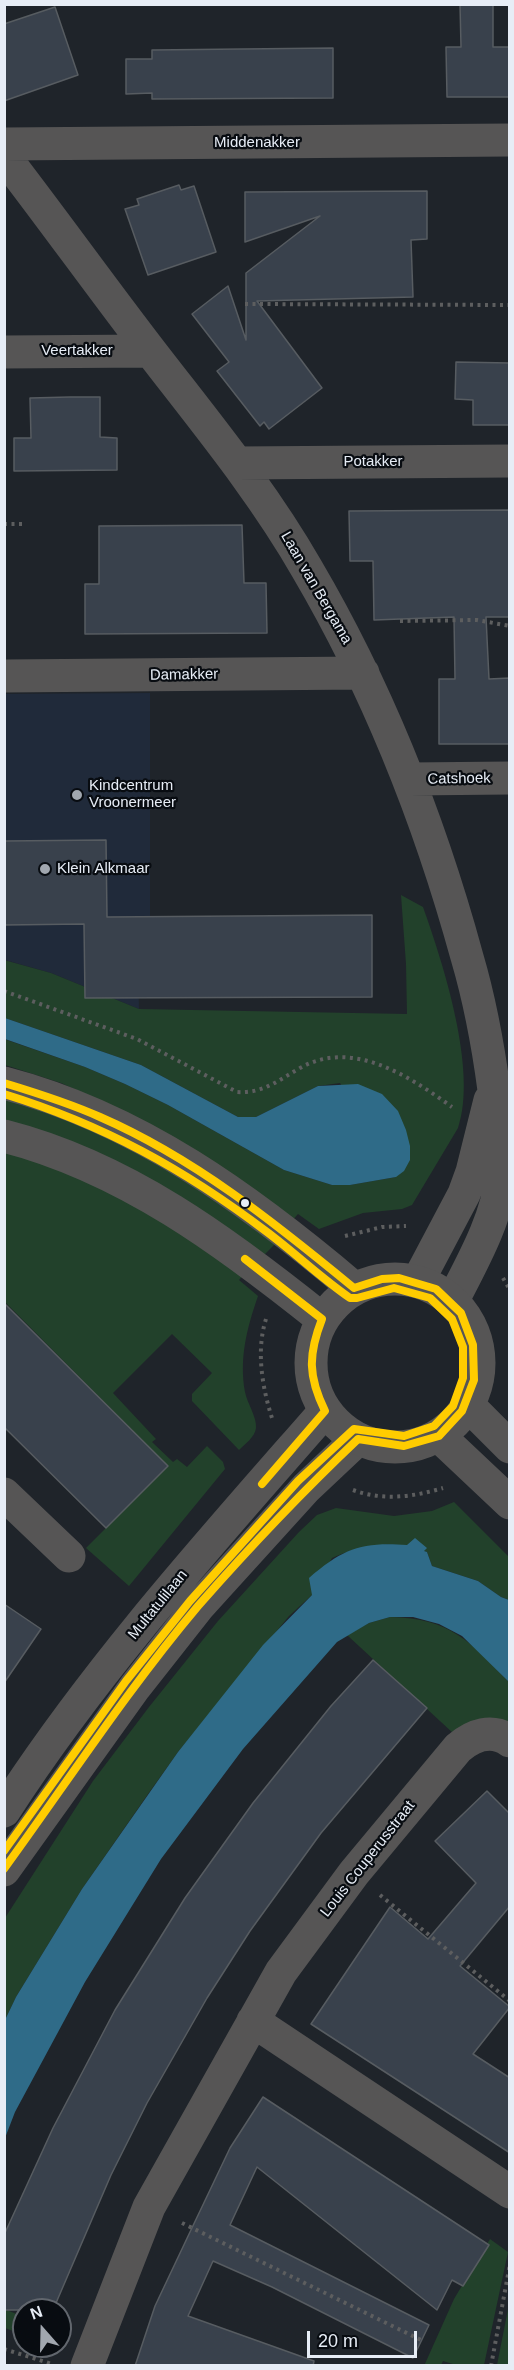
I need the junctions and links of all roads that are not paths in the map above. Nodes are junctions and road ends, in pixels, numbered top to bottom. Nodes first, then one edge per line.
1 (510, 140) edge
2 (4, 144) edge
3 (4, 156) edge
4 (150, 351) junction
5 (4, 352) edge
6 (510, 461) edge
7 (237, 463) junction
8 (363, 673) junction
9 (4, 676) edge
10 (510, 778) edge
11 (409, 779) junction
12 (4, 1083) edge
13 (494, 1087) junction
14 (4, 1136) edge
15 (418, 1281) junction
16 (354, 1288) junction
17 (453, 1300) junction
18 (322, 1319) junction
19 (469, 1406) junction
20 (325, 1411) junction
21 (439, 1436) junction
22 (358, 1439) junction
23 (510, 1447) edge
24 (4, 1494) edge
25 (510, 1503) edge
26 (69, 1556) dead end
27 (510, 1741) edge
28 (4, 1811) edge
29 (4, 1870) edge
30 (253, 2021) junction
31 (510, 2192) edge
32 (87, 2366) edge

1 - 2 street, Middenakker
3 - 4 street, Laan van Bergama
4 - 5 street, Veertakker
4 - 7 street, Laan van Bergama
6 - 7 street, Potakker
7 - 8 street, Laan van Bergama
8 - 9 street, Damakker
8 - 11 street, Laan van Bergama
10 - 11 street, Catshoek
11 - 13 street, Laan van Bergama
12 - 16 street
13 - 15 street, Laan van Bergama
13 - 17 street, Laan van Bergama
14 - 18 street
15 - 16 street
15 - 17 street
16 - 18 street
17 - 19 street
18 - 20 street
19 - 21 street
19 - 23 street
20 - 22 street
20 - 28 street, Multatulilaan
21 - 22 street
21 - 25 street
22 - 29 street
24 - 26 street
27 - 30 street, Louis Couperusstraat
30 - 31 street
30 - 32 street, Louis Couperusstraat

